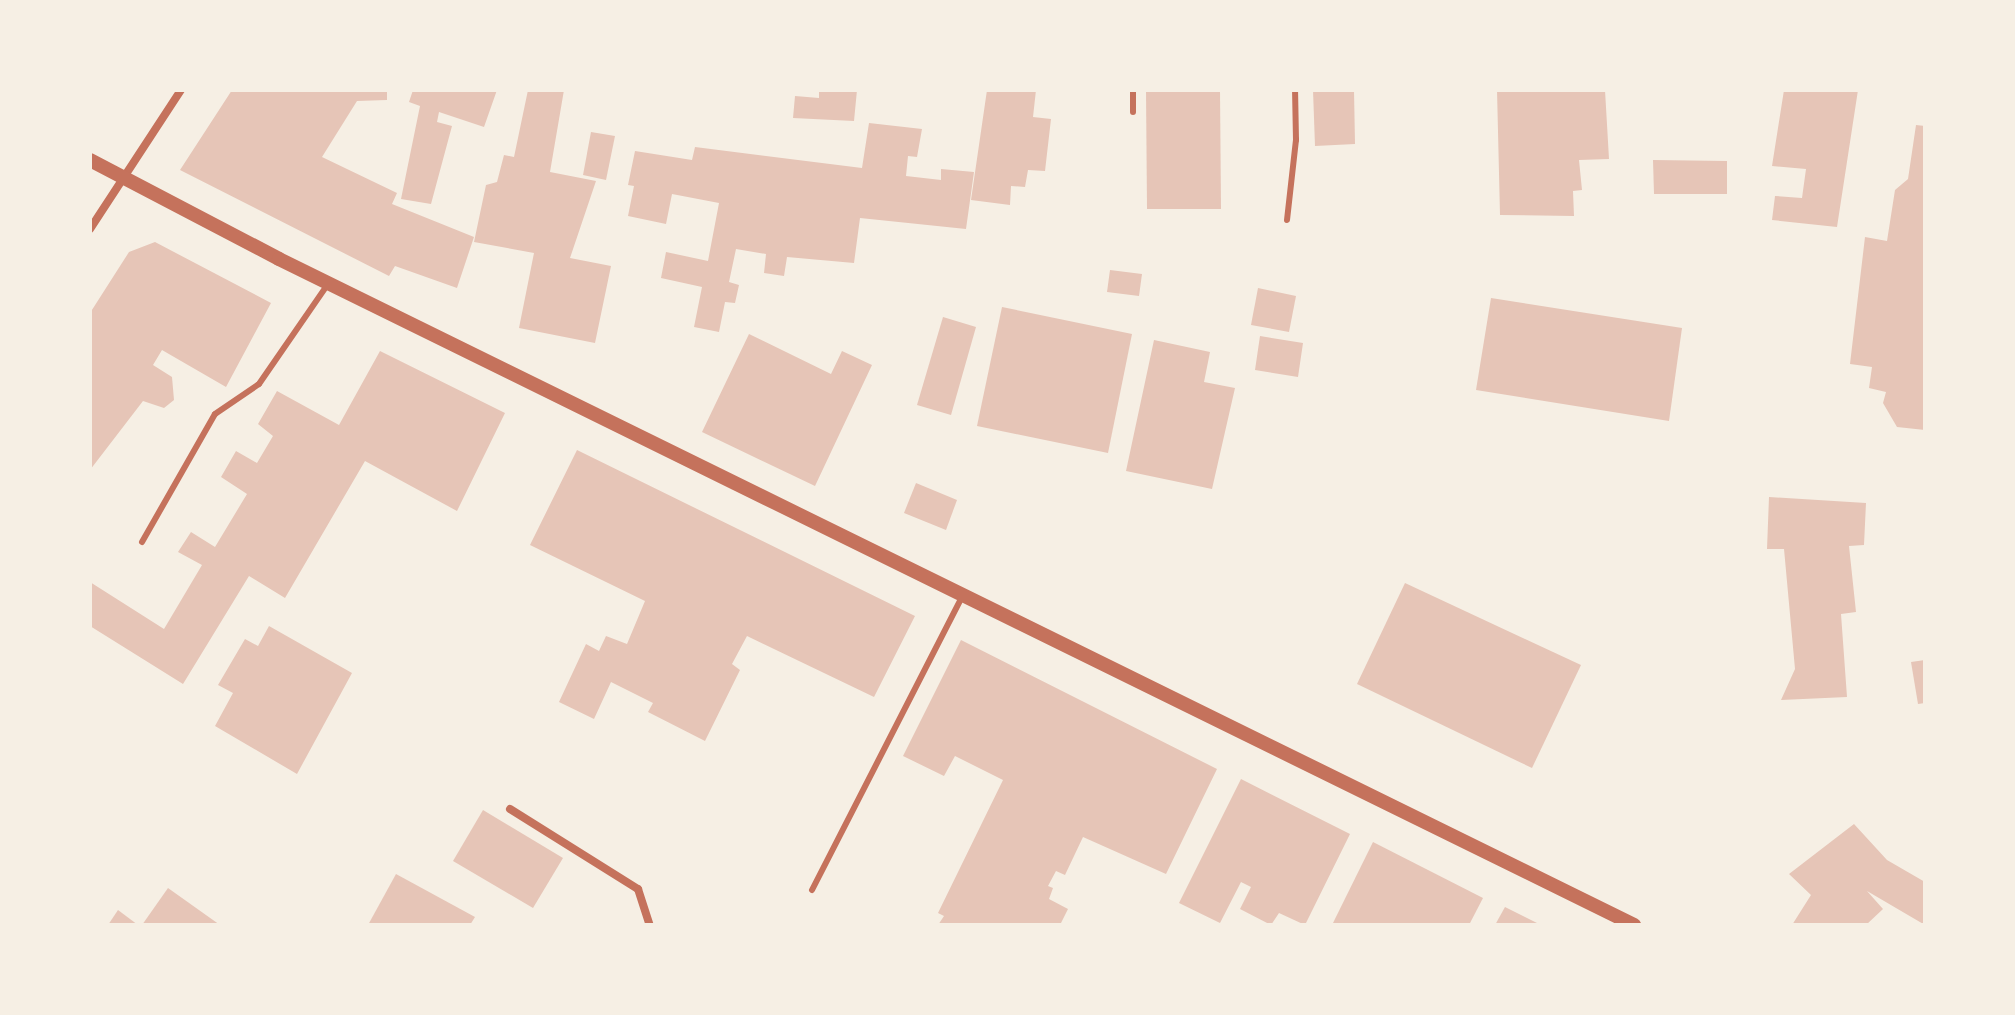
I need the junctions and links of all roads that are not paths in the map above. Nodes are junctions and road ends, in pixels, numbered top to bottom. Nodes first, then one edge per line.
1 (181, 90) edge
2 (1133, 90) edge
3 (1295, 90) edge
4 (1133, 112) dead end
5 (90, 160) edge
6 (125, 174) junction
7 (1287, 220) dead end
8 (90, 229) edge
9 (328, 284) junction
10 (142, 542) dead end
11 (963, 594) junction
12 (510, 809) dead end
13 (812, 890) dead end
14 (650, 925) edge
15 (1634, 925) edge

1 - 6 street
2 - 4 lane
3 - 7 lane
5 - 6 street
6 - 8 street
6 - 9 street
9 - 10 lane
9 - 11 street
11 - 13 lane
11 - 15 street
12 - 14 street

